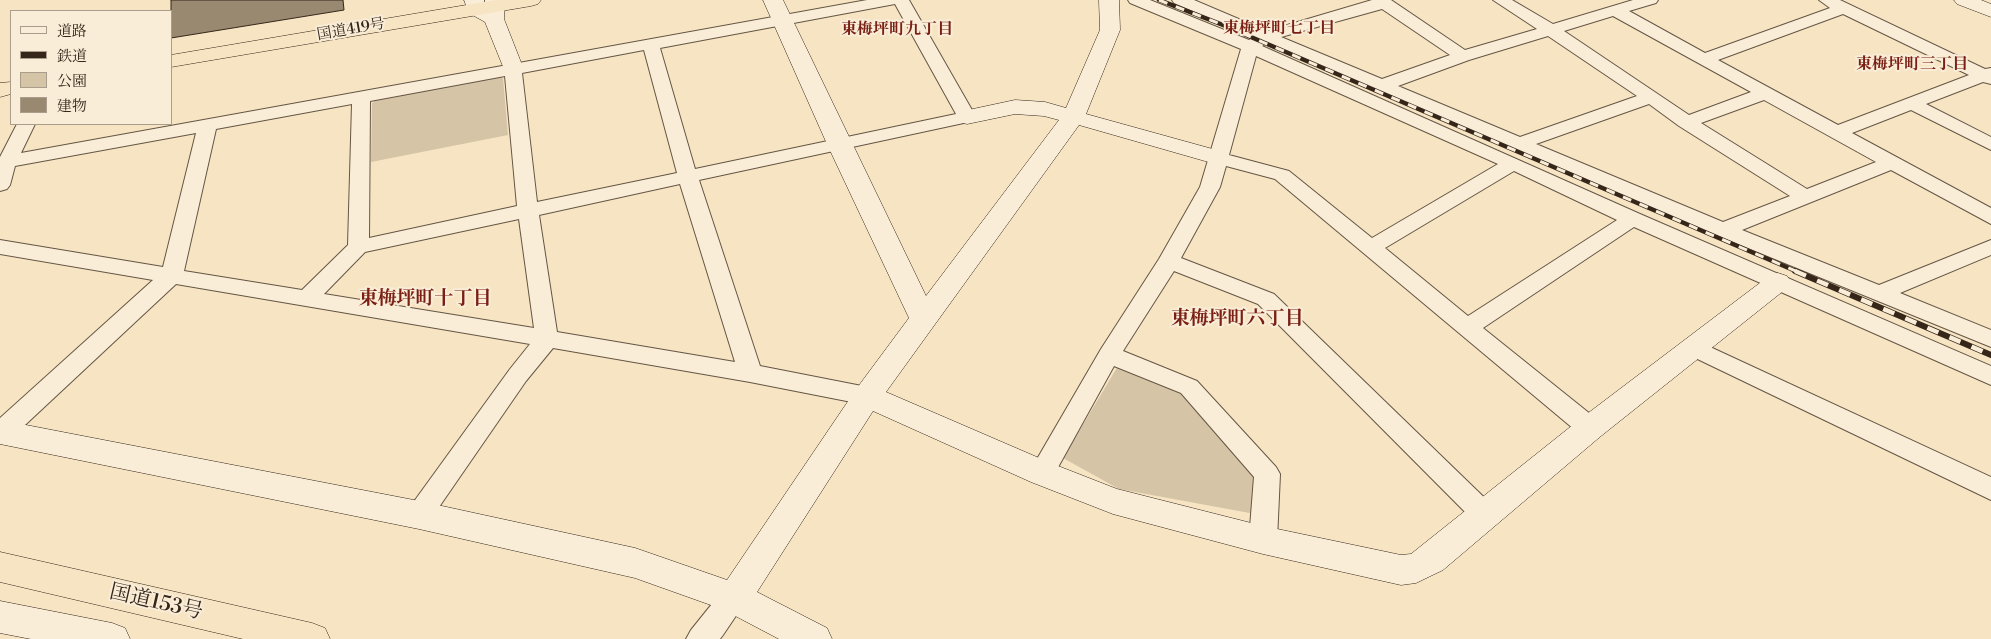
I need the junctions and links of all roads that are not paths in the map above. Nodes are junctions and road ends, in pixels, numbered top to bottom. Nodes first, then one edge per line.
1 (531, 0) edge
2 (773, 0) edge
3 (893, 0) edge
4 (900, 0) edge
5 (1109, 0) edge
6 (1136, 0) edge
7 (1180, 0) edge
8 (1501, 0) edge
9 (1650, 0) edge
10 (1827, 0) edge
11 (1964, 0) edge
12 (1382, 2) edge
13 (484, 6) edge
14 (1844, 8) junction
15 (1614, 10) junction
16 (1991, 11) edge
17 (784, 20) junction
18 (1551, 30) junction
19 (1266, 36) junction
20 (651, 44) junction
21 (1250, 47) junction
22 (172, 50) edge
23 (1463, 56) junction
24 (1704, 59) junction
25 (172, 61) edge
26 (514, 70) junction
27 (1988, 75) edge
28 (1383, 85) junction
29 (1766, 93) junction
30 (362, 98) junction
31 (1649, 98) junction
32 (1912, 104) junction
33 (1074, 116) junction
34 (968, 117) junction
35 (1686, 122) junction
36 (25, 125) edge
37 (206, 126) junction
38 (1838, 132) junction
39 (1521, 143) junction
40 (839, 144) junction
41 (1991, 144) edge
42 (1219, 158) junction
43 (4, 162) edge
44 (1513, 162) junction
45 (1891, 163) junction
46 (688, 177) junction
47 (0, 185) edge
48 (1806, 198) junction
49 (528, 212) junction
50 (1991, 217) edge
51 (1633, 219) junction
52 (1723, 230) junction
53 (0, 247) edge
54 (358, 247) junction
55 (1991, 247) edge
56 (1370, 248) junction
57 (1169, 261) junction
58 (1805, 264) junction
59 (172, 275) junction
60 (1778, 282) junction
61 (1881, 293) junction
62 (307, 298) junction
63 (924, 320) junction
64 (1468, 327) junction
65 (1991, 339) edge
66 (547, 340) junction
67 (1695, 348) junction
68 (1109, 355) junction
69 (750, 373) junction
70 (1991, 376) edge
71 (867, 396) junction
72 (1590, 428) junction
73 (1, 432) edge
74 (1042, 473) junction
75 (1991, 489) edge
76 (1484, 514) junction
77 (419, 515) junction
78 (1263, 540) junction
79 (0, 567) edge
80 (734, 598) junction
81 (0, 617) edge
82 (112, 639) edge
83 (312, 639) edge
84 (700, 639) edge
85 (814, 639) edge

1 - 13 highway, 国道419号
2 - 17 street
3 - 17 street
4 - 34 street
5 - 33 street
6 - 21 street
7 - 19 street
8 - 18 street
9 - 15 street
10 - 14 street
11 - 16 street
12 - 19 street
12 - 23 street
13 - 22 highway, 国道419号
13 - 25 highway, 国道419号
13 - 26 street
14 - 24 street
14 - 27 street
15 - 18 street
15 - 24 street
17 - 20 street
17 - 40 street
18 - 23 street
18 - 31 street
19 - 21 street
19 - 28 street
20 - 26 street
20 - 46 street
21 - 42 street
21 - 44 street
23 - 28 street
24 - 29 street
26 - 30 street
26 - 49 street
27 - 32 street
28 - 39 street
29 - 35 street
29 - 38 street
30 - 37 street
30 - 54 street
31 - 35 street
31 - 39 street
32 - 38 street
32 - 41 street
33 - 34 street
33 - 42 street
33 - 63 street
34 - 40 street
35 - 48 street
36 - 43 street
37 - 43 street
37 - 59 street
38 - 45 street
39 - 52 street
40 - 46 street
40 - 63 street
42 - 56 street
42 - 57 street
43 - 47 street
44 - 51 street
44 - 56 street
45 - 48 street
45 - 50 street
46 - 49 street
46 - 69 street
48 - 52 street
49 - 54 street
49 - 66 street
51 - 60 street
51 - 64 street
52 - 58 street
53 - 59 street
54 - 62 street
55 - 61 street
56 - 64 street
57 - 68 street
57 - 76 street
58 - 60 street
58 - 61 street
59 - 62 street
59 - 73 street
60 - 67 street
60 - 70 street
61 - 65 street
62 - 66 street
63 - 71 street
64 - 72 street
66 - 69 street
66 - 77 street
67 - 72 street
67 - 75 street
68 - 74 street
68 - 78 street
69 - 71 street
71 - 74 street
71 - 80 street
72 - 76 street
73 - 77 street
74 - 78 street
76 - 78 street
77 - 80 street
79 - 83 highway, 国道153号
80 - 84 street
80 - 85 street
81 - 82 street

